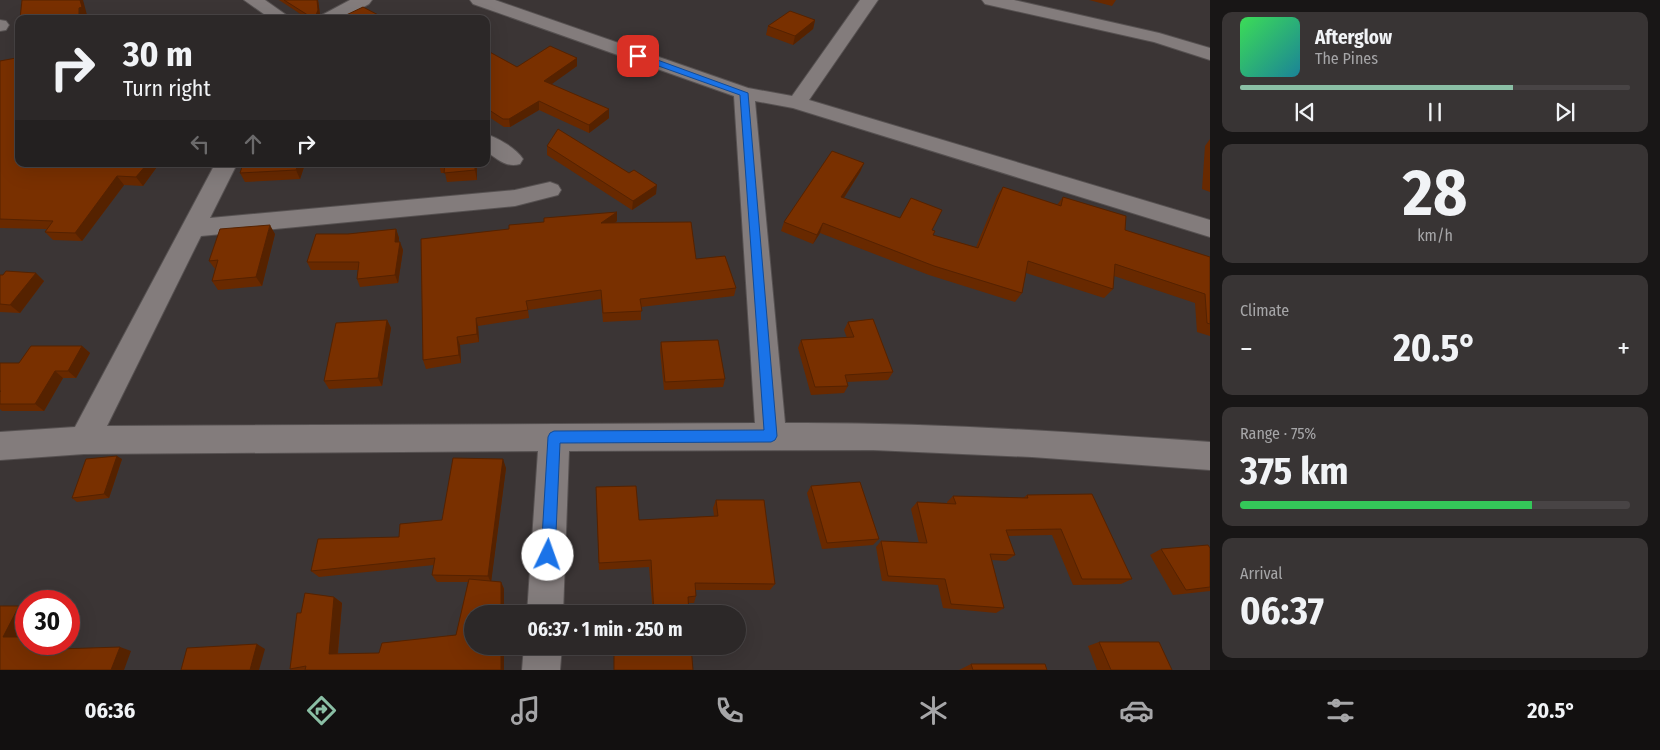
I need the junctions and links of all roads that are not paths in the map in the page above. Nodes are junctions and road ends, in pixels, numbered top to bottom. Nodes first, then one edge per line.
1 (253, 0) edge
2 (363, 0) edge
3 (479, 0) edge
4 (869, 0) edge
5 (991, 0) edge
6 (277, 15) edge
7 (335, 15) edge
8 (1210, 54) edge
9 (744, 93) junction
10 (797, 103) junction
11 (490, 144) edge
12 (512, 159) dead end
13 (224, 167) edge
14 (550, 190) dead end
15 (194, 228) junction
16 (1210, 229) edge
17 (771, 436) junction
18 (554, 437) junction
19 (84, 440) junction
20 (0, 446) edge
21 (1210, 456) edge
22 (545, 605) edge
23 (542, 655) edge
24 (541, 670) edge

1 - 6 street
2 - 7 street
3 - 9 street
4 - 10 street
5 - 8 street
9 - 10 street
9 - 17 street
10 - 16 street
11 - 12 street
13 - 15 street
14 - 15 street
15 - 19 street
17 - 18 street
17 - 21 street
18 - 19 street
18 - 22 street
19 - 20 street
23 - 24 street

